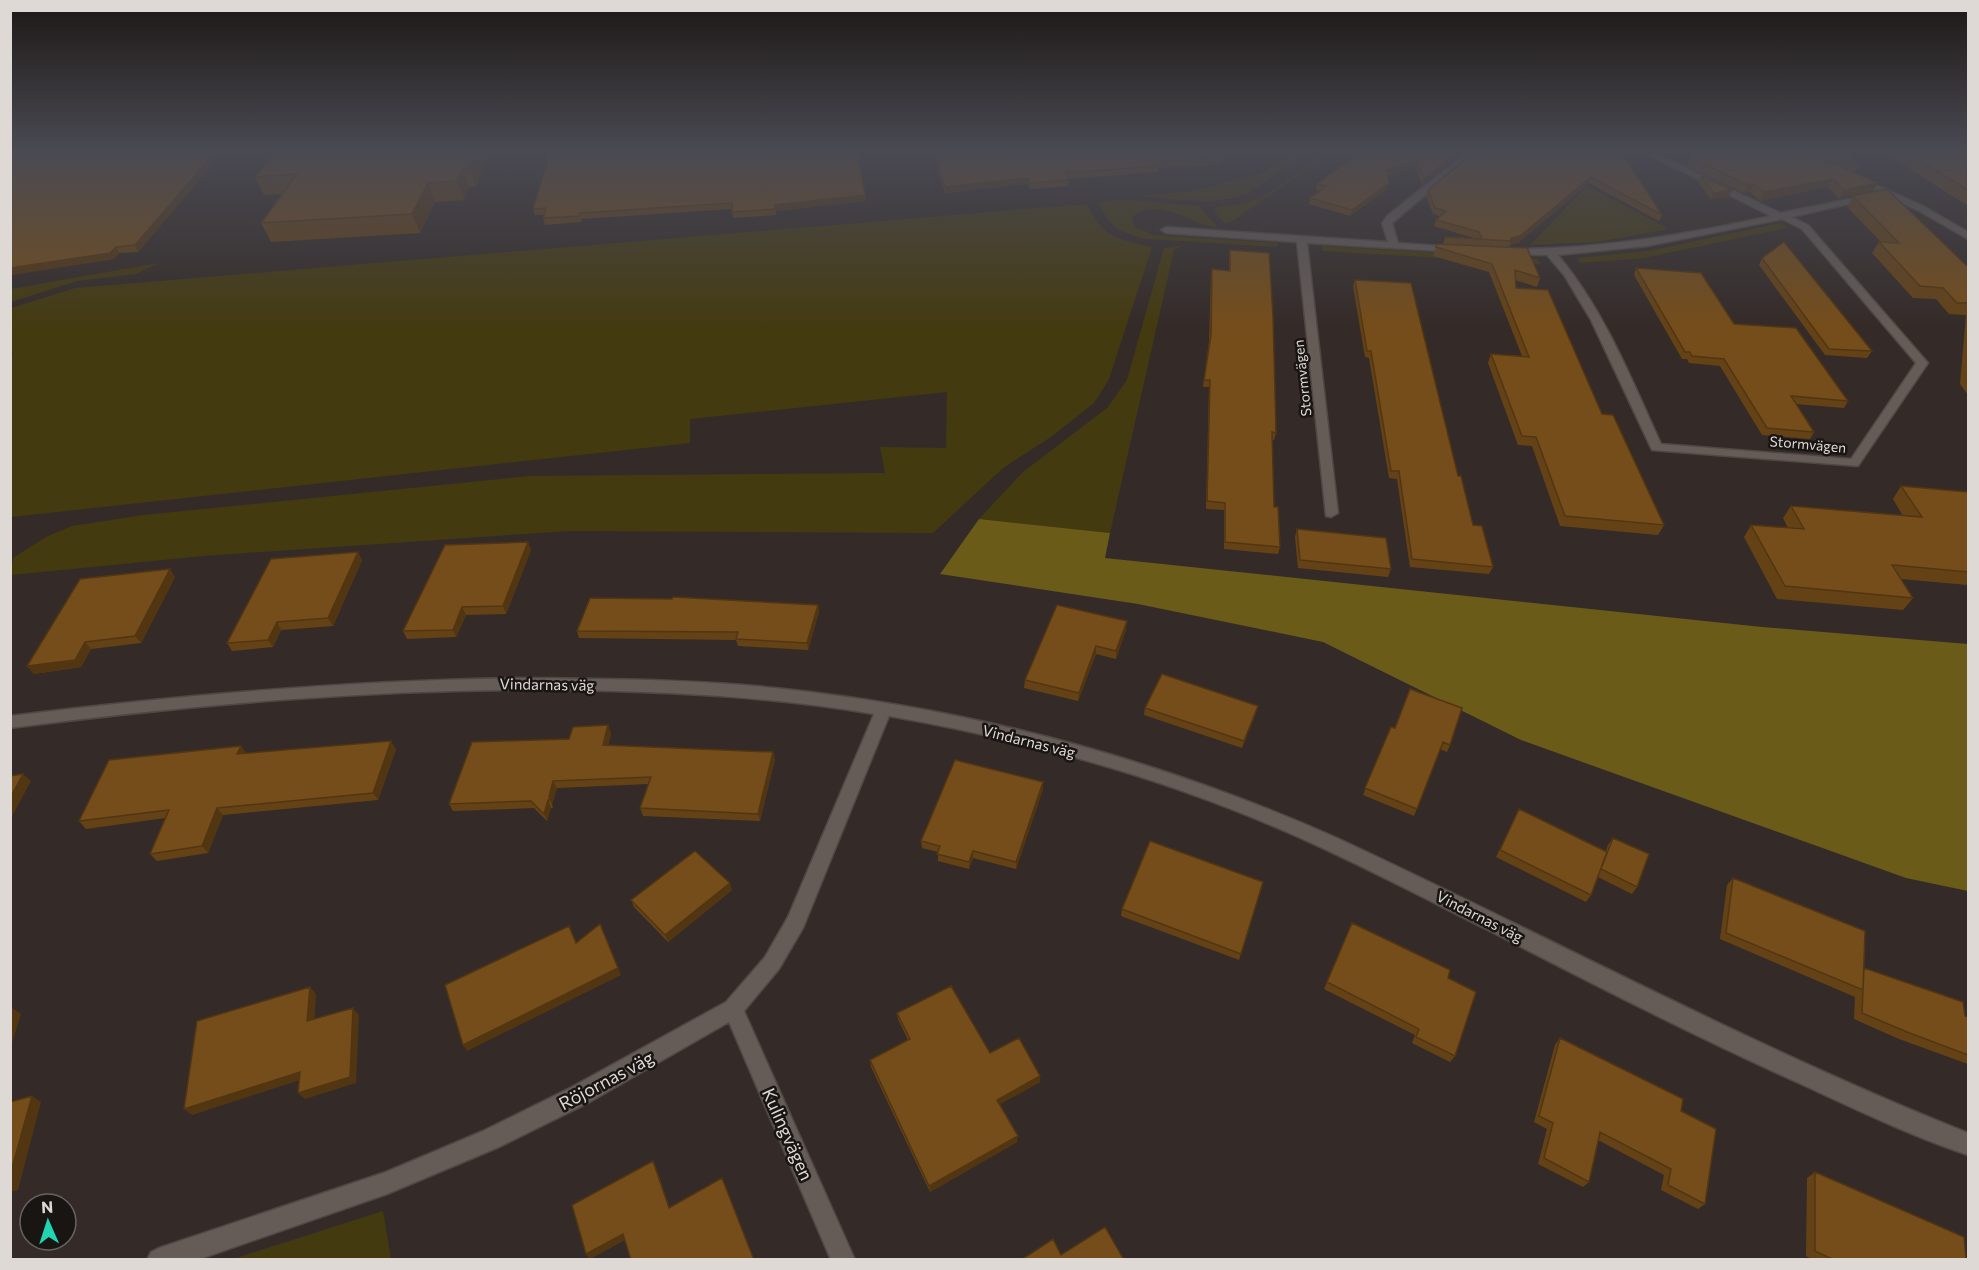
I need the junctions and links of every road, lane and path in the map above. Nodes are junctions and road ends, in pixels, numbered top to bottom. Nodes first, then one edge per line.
1 (1401, 209) edge
2 (1769, 209) edge
3 (1809, 209) edge
4 (1921, 209) edge
5 (1781, 215) junction
6 (1166, 230) dead end
7 (1968, 236) edge
8 (1302, 240) junction
9 (1394, 246) junction
10 (1472, 251) edge
11 (1495, 252) edge
12 (1551, 252) junction
13 (1331, 513) dead end
14 (884, 710) junction
15 (10, 722) edge
16 (733, 1009) junction
17 (1968, 1144) edge
18 (159, 1260) edge
19 (843, 1260) edge

1 - 9 street
2 - 5 street, Stormvägen
3 - 5 street
4 - 7 street
5 - 12 street
5 - 12 street, Stormvägen
6 - 8 street
8 - 9 street
8 - 13 street, Stormvägen
9 - 10 street
11 - 12 street
14 - 15 street, Vindarnas väg
14 - 16 street, Röjornas väg
14 - 17 street, Vindarnas väg
16 - 18 street, Röjornas väg
16 - 19 street, Kulingvägen

